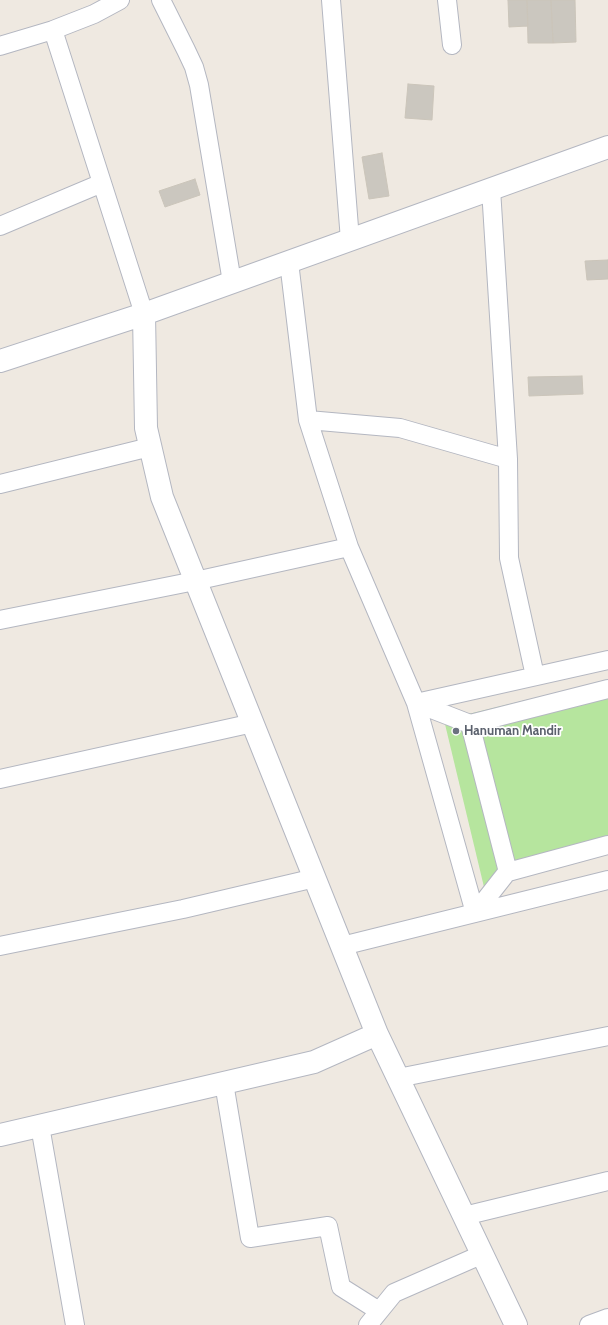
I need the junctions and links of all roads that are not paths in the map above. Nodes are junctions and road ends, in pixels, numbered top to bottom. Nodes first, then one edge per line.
1 (120, 0) edge
2 (161, 0) edge
3 (331, 0) edge
4 (447, 0) edge
5 (52, 30) junction
6 (452, 45) dead end
7 (0, 46) edge
8 (608, 147) edge
9 (102, 183) junction
10 (491, 189) junction
11 (0, 226) edge
12 (350, 240) junction
13 (289, 262) junction
14 (232, 282) junction
15 (144, 314) junction
16 (0, 361) edge
17 (308, 420) junction
18 (150, 447) junction
19 (508, 459) junction
20 (0, 484) edge
21 (349, 546) junction
22 (195, 581) junction
23 (0, 620) edge
24 (608, 660) edge
25 (535, 676) junction
26 (608, 690) edge
27 (416, 703) junction
28 (253, 723) junction
29 (470, 724) junction
30 (0, 779) edge
31 (608, 845) edge
32 (508, 871) junction
33 (315, 878) junction
34 (608, 880) edge
35 (475, 913) junction
36 (0, 946) edge
37 (342, 946) junction
38 (377, 1034) junction
39 (608, 1036) edge
40 (398, 1078) junction
41 (224, 1083) junction
42 (40, 1126) junction
43 (0, 1135) edge
44 (608, 1180) edge
45 (464, 1216) junction
46 (483, 1254) junction
47 (374, 1318) edge
48 (608, 1318) edge
49 (75, 1325) edge
50 (516, 1325) edge
51 (589, 1325) edge

1 - 5 street
2 - 14 street
3 - 12 street
4 - 6 street
5 - 7 street
5 - 9 street
8 - 10 street
9 - 11 street
9 - 15 street
10 - 12 street
10 - 19 street
12 - 13 street
13 - 14 street
13 - 17 street
14 - 15 street
15 - 16 street
15 - 18 street
17 - 19 street
17 - 21 street
18 - 20 street
18 - 22 street
19 - 25 street
21 - 22 street
21 - 27 street
22 - 23 street
22 - 28 street
24 - 25 street
25 - 27 street
26 - 29 street
27 - 29 street
27 - 35 street
28 - 30 street
28 - 33 street
29 - 32 street
31 - 32 street
32 - 35 street
33 - 36 street
33 - 37 street
34 - 35 street
35 - 37 street
37 - 38 street
38 - 40 street
38 - 41 street
39 - 40 street
40 - 45 street
41 - 42 street
41 - 47 street
42 - 43 street
42 - 49 street
44 - 45 street
45 - 46 street
46 - 47 street
46 - 50 street
48 - 51 street

